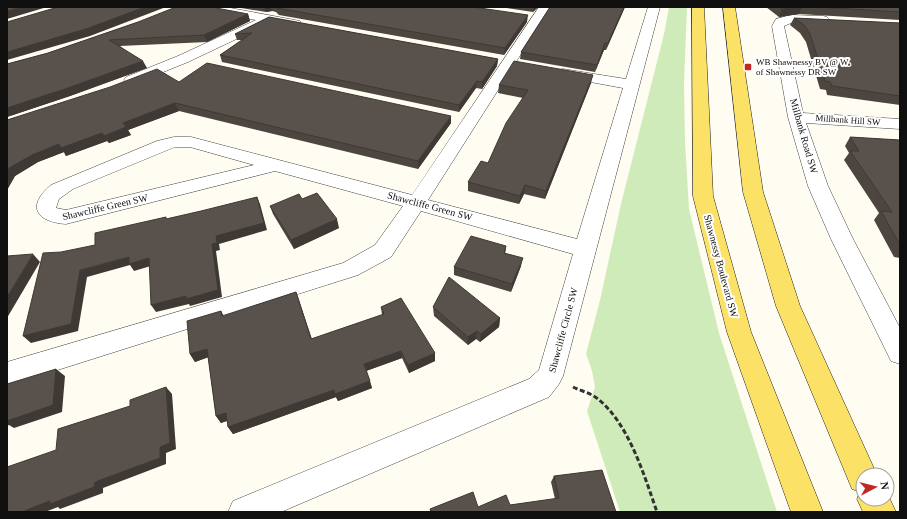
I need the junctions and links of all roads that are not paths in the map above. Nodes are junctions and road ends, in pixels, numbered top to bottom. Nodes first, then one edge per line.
1 (206, 7) edge
2 (287, 7) edge
3 (654, 7) edge
4 (698, 7) edge
5 (729, 7) edge
6 (535, 14) edge
7 (268, 18) junction
8 (838, 21) edge
9 (307, 26) edge
10 (183, 60) junction
11 (206, 64) edge
12 (547, 70) edge
13 (119, 85) edge
14 (632, 85) junction
15 (796, 117) junction
16 (900, 124) edge
17 (276, 165) junction
18 (417, 202) junction
19 (585, 249) junction
20 (899, 349) edge
21 (7, 374) edge
22 (858, 467) edge
23 (244, 512) edge
24 (807, 512) edge

1 - 7 street
2 - 7 street
3 - 14 street, Shawcliffe Circle SW
4 - 24 main road, Shawnessy Boulevard SW
5 - 22 main road
6 - 18 street
7 - 9 street
7 - 10 street
8 - 15 street, Millbank Road SW
10 - 11 street
10 - 13 street
12 - 14 street
14 - 19 street, Shawcliffe Circle SW
15 - 16 street, Millbank Hill SW
15 - 20 street, Millbank Road SW
17 - 17 street, Shawcliffe Green SW
17 - 18 street, Shawcliffe Green SW
18 - 19 street, Shawcliffe Green SW
18 - 21 street
19 - 23 street, Shawcliffe Circle SW

